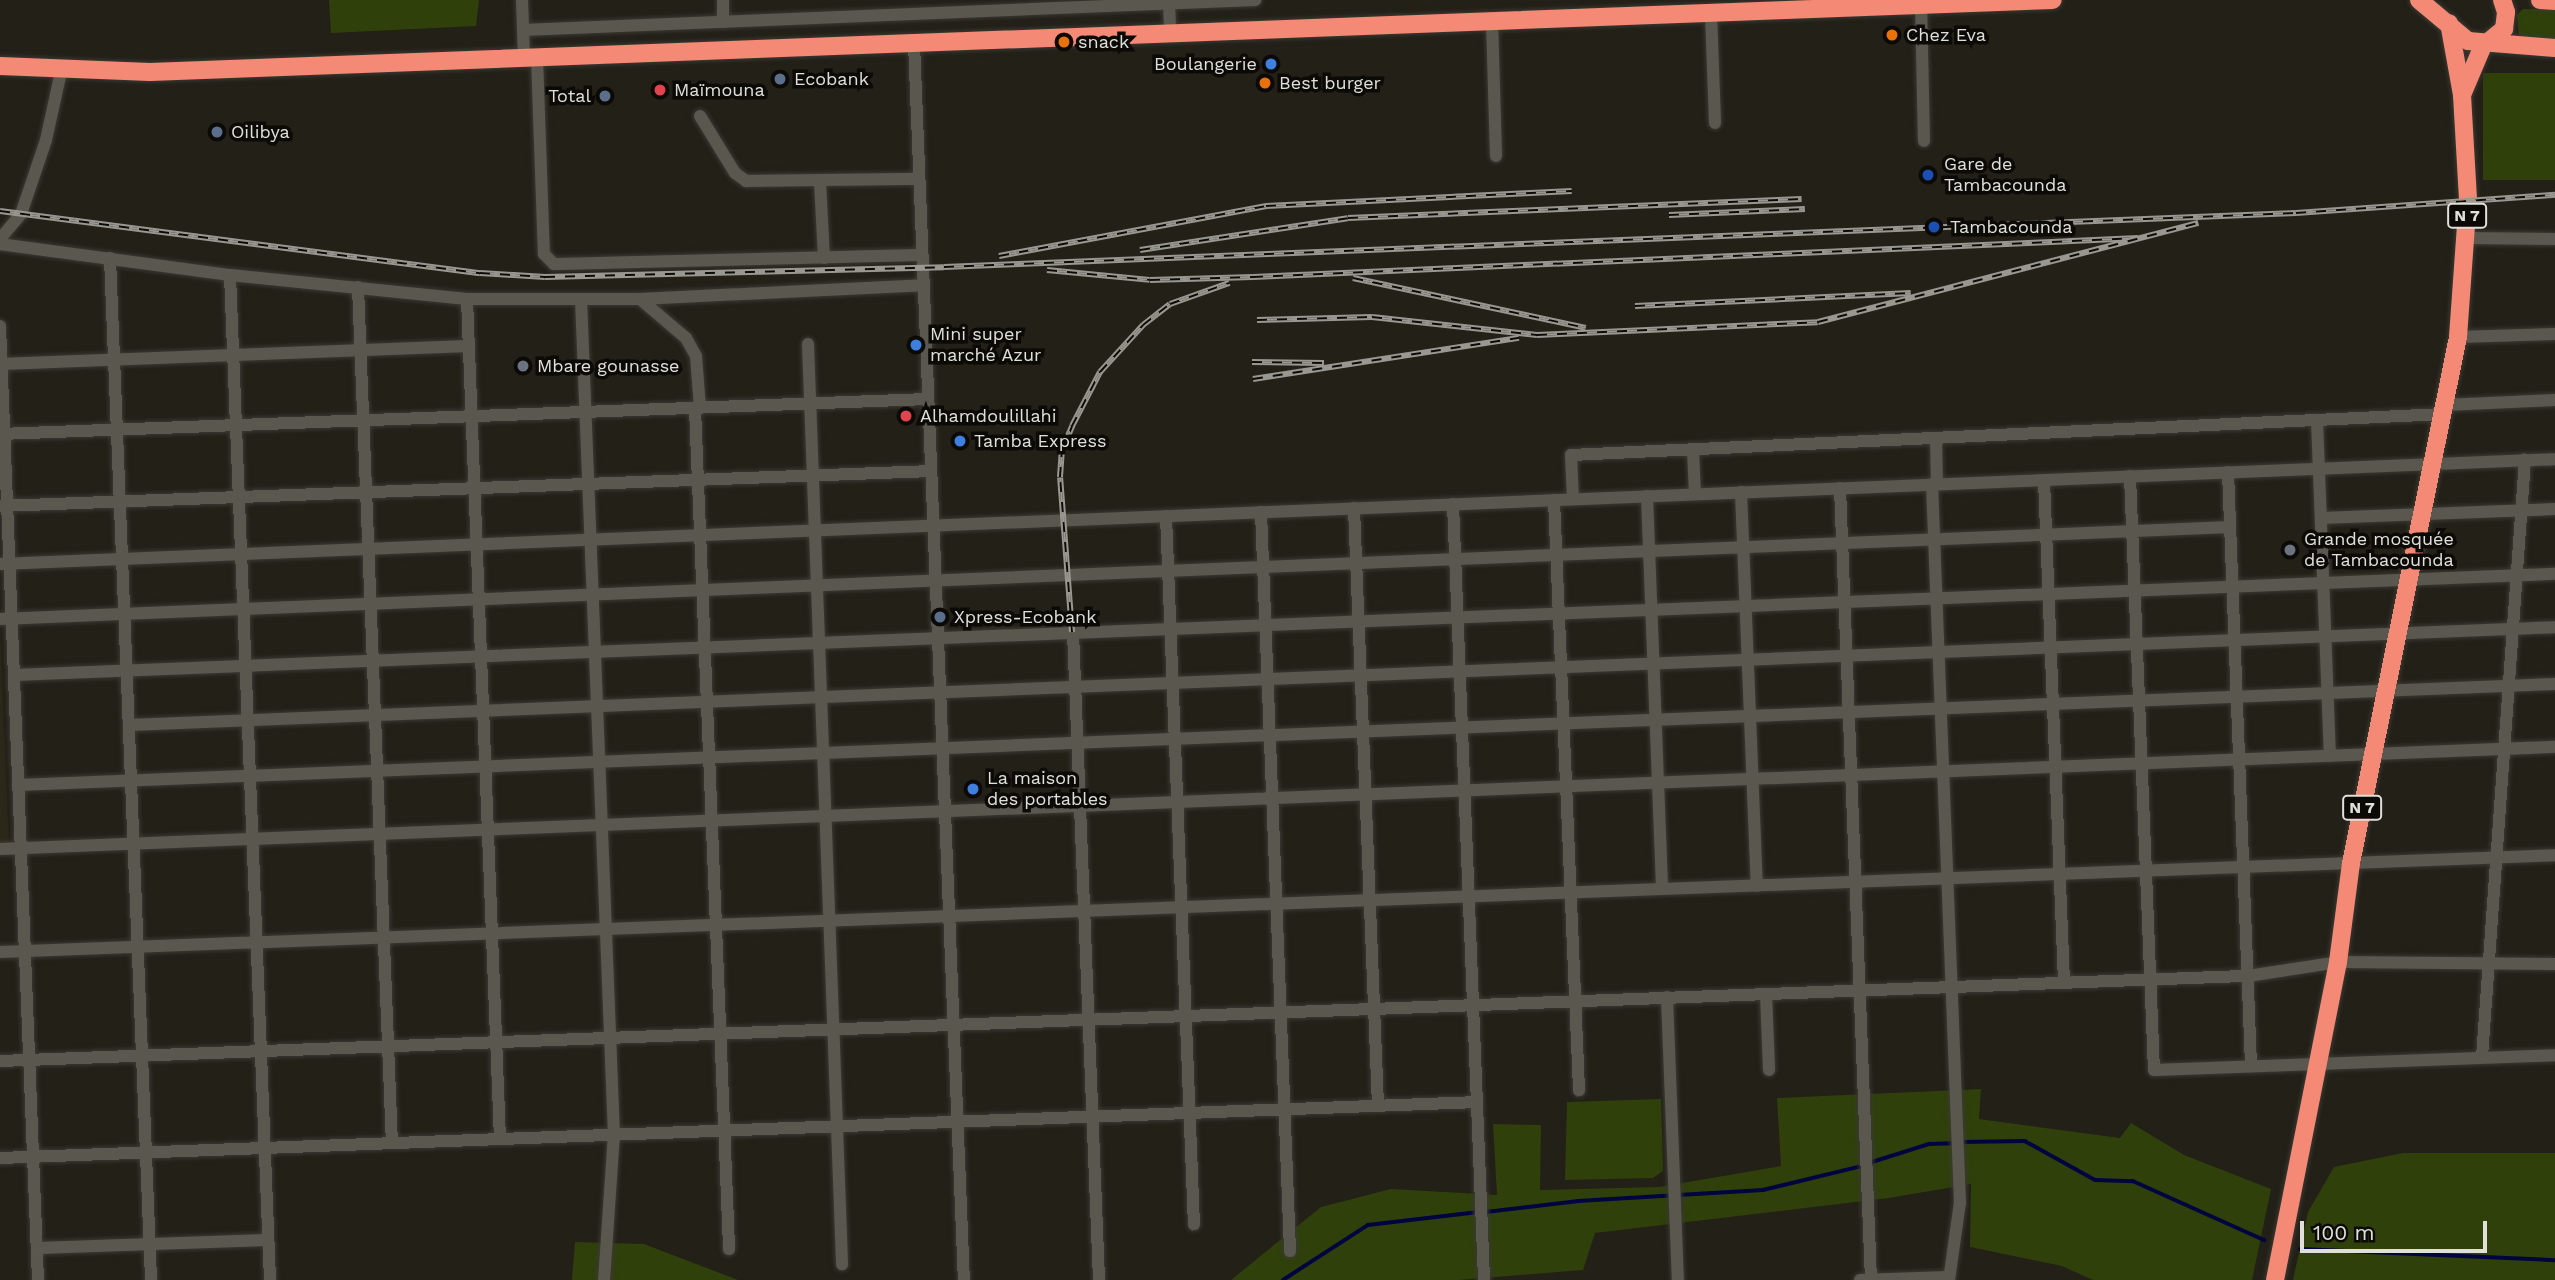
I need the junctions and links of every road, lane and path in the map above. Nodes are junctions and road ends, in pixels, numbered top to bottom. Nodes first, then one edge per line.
1 (522, 0) edge
2 (723, 0) edge
3 (1255, 0) edge
4 (2053, 0) edge
5 (2419, 0) edge
6 (2437, 0) edge
7 (2502, 0) edge
8 (2540, 0) edge
9 (2555, 1) edge
10 (1169, 2) edge
11 (1921, 3) edge
12 (1711, 13) junction
13 (1492, 21) junction
14 (723, 22) junction
15 (2449, 22) junction
16 (523, 30) junction
17 (1170, 33) junction
18 (914, 43) junction
19 (2486, 43) junction
20 (2555, 48) edge
21 (530, 57) junction
22 (0, 66) edge
23 (61, 72) junction
24 (2462, 95) junction
25 (700, 116) dead end
26 (1714, 123) dead end
27 (1924, 141) dead end
28 (1496, 156) dead end
29 (919, 179) junction
30 (820, 182) junction
31 (2467, 238) junction
32 (2555, 239) edge
33 (0, 241) edge
34 (922, 256) junction
35 (110, 258) junction
36 (824, 258) junction
37 (230, 275) junction
38 (923, 285) junction
39 (358, 287) junction
40 (467, 299) junction
41 (581, 299) junction
42 (640, 299) junction
43 (0, 327) edge
44 (2555, 334) edge
45 (2458, 337) junction
46 (808, 344) dead end
47 (469, 346) junction
48 (360, 351) junction
49 (233, 355) junction
50 (114, 360) junction
51 (1, 364) edge
52 (928, 399) junction
53 (2555, 400) edge
54 (808, 404) junction
55 (697, 408) junction
56 (2444, 409) junction
57 (586, 412) junction
58 (472, 417) junction
59 (363, 421) junction
60 (2317, 421) junction
61 (236, 426) junction
62 (117, 430) junction
63 (2, 434) edge
64 (1936, 438) junction
65 (1693, 450) junction
66 (2555, 459) edge
67 (2525, 460) junction
68 (2432, 464) junction
69 (2319, 469) junction
70 (931, 471) junction
71 (2228, 472) junction
72 (811, 476) junction
73 (2130, 476) junction
74 (698, 480) junction
75 (2044, 480) junction
76 (589, 484) junction
77 (1935, 484) junction
78 (475, 488) junction
79 (1840, 488) junction
80 (366, 492) junction
81 (1741, 492) junction
82 (1695, 494) junction
83 (1647, 496) junction
84 (239, 497) junction
85 (1573, 499) junction
86 (1554, 500) junction
87 (120, 502) junction
88 (1453, 504) junction
89 (4, 506) edge
90 (1354, 508) junction
91 (2555, 509) edge
92 (2521, 510) junction
93 (1261, 512) junction
94 (2422, 514) junction
95 (1166, 516) junction
96 (2321, 518) junction
97 (933, 526) junction
98 (2230, 527) junction
99 (813, 530) junction
100 (2133, 531) junction
101 (700, 535) junction
102 (2046, 535) junction
103 (1935, 539) junction
104 (591, 540) junction
105 (1842, 543) junction
106 (477, 544) junction
107 (1743, 547) junction
108 (368, 549) junction
109 (1649, 551) junction
110 (241, 554) junction
111 (1556, 555) junction
112 (122, 559) junction
113 (1455, 559) junction
114 (1357, 563) junction
115 (5, 564) edge
116 (1263, 567) junction
117 (1168, 571) junction
118 (2555, 573) edge
119 (2517, 575) junction
120 (2410, 579) junction
121 (935, 581) junction
122 (2323, 583) junction
123 (815, 586) junction
124 (2232, 586) junction
125 (702, 590) junction
126 (2135, 590) junction
127 (2049, 594) junction
128 (593, 595) junction
129 (1937, 598) junction
130 (479, 600) junction
131 (1844, 602) junction
132 (370, 604) junction
133 (1746, 606) junction
134 (243, 609) junction
135 (1651, 610) junction
136 (1559, 613) junction
137 (124, 614) junction
138 (1457, 617) junction
139 (6, 619) edge
140 (1359, 621) junction
141 (1265, 625) junction
142 (2555, 627) edge
143 (1170, 629) junction
144 (2513, 629) junction
145 (1073, 632) junction
146 (2399, 634) junction
147 (2326, 637) junction
148 (937, 638) junction
149 (2234, 640) junction
150 (818, 643) junction
151 (2137, 644) junction
152 (705, 647) junction
153 (2051, 648) junction
154 (595, 652) junction
155 (1939, 652) junction
156 (481, 656) junction
157 (1847, 656) junction
158 (373, 660) junction
159 (1748, 660) junction
160 (1653, 664) junction
161 (246, 665) junction
162 (1561, 667) junction
163 (127, 670) junction
164 (1460, 671) junction
165 (14, 675) junction
166 (1361, 676) junction
167 (1268, 679) junction
168 (1172, 683) junction
169 (2555, 684) edge
170 (2509, 686) junction
171 (1076, 687) junction
172 (2387, 690) junction
173 (940, 692) junction
174 (2328, 693) junction
175 (2237, 696) junction
176 (820, 697) junction
177 (2139, 700) junction
178 (707, 702) junction
179 (2053, 704) junction
180 (597, 706) junction
181 (1941, 708) junction
182 (484, 711) junction
183 (1849, 712) junction
184 (375, 715) junction
185 (1750, 716) junction
186 (248, 720) junction
187 (1656, 720) junction
188 (1563, 723) junction
189 (129, 725) junction
190 (1462, 727) junction
191 (1363, 732) junction
192 (1270, 735) junction
193 (1174, 739) junction
194 (1078, 743) junction
195 (2555, 747) edge
196 (942, 748) junction
197 (2504, 749) junction
198 (822, 753) junction
199 (2373, 754) junction
200 (2330, 756) junction
201 (709, 757) junction
202 (2239, 760) junction
203 (600, 762) junction
204 (2142, 763) junction
205 (486, 766) junction
206 (2055, 767) junction
207 (377, 771) junction
208 (1944, 772) junction
209 (1852, 775) junction
210 (250, 776) junction
211 (1753, 779) junction
212 (131, 780) junction
213 (1658, 783) junction
214 (18, 785) junction
215 (1566, 787) junction
216 (1466, 791) junction
217 (1366, 795) junction
218 (1272, 799) junction
219 (1177, 803) junction
220 (1080, 806) junction
221 (944, 812) junction
222 (824, 817) junction
223 (712, 821) junction
224 (602, 825) junction
225 (488, 830) junction
226 (379, 834) junction
227 (253, 839) junction
228 (134, 844) junction
229 (21, 848) junction
230 (0, 849) edge
231 (2555, 855) edge
232 (2497, 858) junction
233 (2351, 863) junction
234 (2243, 867) junction
235 (2146, 871) junction
236 (2060, 874) junction
237 (1948, 878) junction
238 (1856, 882) junction
239 (1757, 886) junction
240 (1662, 889) junction
241 (1570, 893) junction
242 (1469, 896) junction
243 (1370, 900) junction
244 (1276, 904) junction
245 (1181, 907) junction
246 (1085, 911) junction
247 (948, 916) junction
248 (829, 920) junction
249 (716, 925) junction
250 (606, 929) junction
251 (492, 933) junction
252 (384, 937) junction
253 (257, 942) junction
254 (138, 947) junction
255 (25, 951) junction
256 (0, 952) edge
257 (2337, 962) junction
258 (2555, 964) edge
259 (2489, 967) junction
260 (2248, 976) junction
261 (2150, 979) junction
262 (2064, 983) junction
263 (1952, 987) junction
264 (1860, 990) junction
265 (1766, 994) junction
266 (1667, 998) junction
267 (1575, 1001) junction
268 (1473, 1005) junction
269 (1374, 1009) junction
270 (1281, 1012) junction
271 (1185, 1016) junction
272 (1089, 1019) junction
273 (953, 1024) junction
274 (833, 1029) junction
275 (720, 1033) junction
276 (611, 1037) junction
277 (497, 1042) junction
278 (388, 1046) junction
279 (261, 1051) junction
280 (142, 1055) junction
281 (2555, 1055) edge
282 (2482, 1057) junction
283 (29, 1059) junction
284 (0, 1060) edge
285 (2316, 1063) junction
286 (2251, 1066) junction
287 (1769, 1070) dead end
288 (1579, 1090) dead end
289 (1477, 1102) junction
290 (1378, 1106) junction
291 (1285, 1109) junction
292 (1189, 1113) junction
293 (1093, 1116) junction
294 (957, 1122) junction
295 (837, 1126) junction
296 (724, 1130) junction
297 (614, 1134) junction
298 (500, 1139) junction
299 (392, 1143) junction
300 (265, 1148) junction
301 (146, 1152) junction
302 (33, 1156) junction
303 (0, 1158) edge
304 (1194, 1224) dead end
305 (268, 1240) junction
306 (149, 1244) junction
307 (37, 1248) junction
308 (729, 1249) dead end
309 (1290, 1251) dead end
310 (842, 1264) dead end
311 (1949, 1278) edge
312 (38, 1280) edge
313 (151, 1280) edge
314 (270, 1280) edge
315 (604, 1280) edge
316 (964, 1280) edge
317 (1099, 1280) edge
318 (1484, 1280) edge
319 (1678, 1280) edge
320 (1860, 1280) edge
321 (1871, 1280) edge
322 (2275, 1280) edge

1 - 16 street
2 - 14 street
3 - 10 street
4 - 11 highway
5 - 15 highway
6 - 15 highway
7 - 19 highway
8 - 9 highway
10 - 14 street
10 - 17 street
11 - 12 highway
11 - 27 street
12 - 13 highway
12 - 26 street
13 - 17 highway
13 - 28 street
14 - 16 street
15 - 19 highway
15 - 24 highway, N 7
16 - 21 street
17 - 18 highway
18 - 21 highway
18 - 29 street
19 - 20 highway
19 - 24 highway, N 7
21 - 23 highway
21 - 36 street
22 - 23 highway
23 - 33 street
24 - 31 highway, N 7
25 - 30 street
29 - 30 street
29 - 34 street
30 - 36 street
31 - 32 street
31 - 45 highway, N 7
33 - 35 street
34 - 36 street
34 - 38 street
35 - 37 street
35 - 50 street
37 - 39 street
37 - 49 street
38 - 42 street
38 - 52 street
39 - 40 street
39 - 48 street
40 - 41 street
40 - 47 street
41 - 42 street
41 - 57 street
42 - 55 street
43 - 51 street
44 - 45 street
45 - 56 highway, N 7
46 - 54 street
47 - 48 street
47 - 58 street
48 - 49 street
48 - 59 street
49 - 50 street
49 - 61 street
50 - 51 street
50 - 62 street
51 - 63 street
52 - 54 street
52 - 70 street
53 - 56 street
54 - 55 street
54 - 72 street
55 - 57 street
55 - 74 street
56 - 60 street
56 - 68 highway, N 7
57 - 58 street
57 - 76 street
58 - 59 street
58 - 78 street
59 - 61 street
59 - 80 street
60 - 64 street
60 - 69 street
61 - 62 street
61 - 84 street
62 - 63 street
62 - 87 street
63 - 89 street
64 - 65 street
64 - 77 street
65 - 82 street
65 - 85 street
66 - 67 street
67 - 68 street
67 - 92 street
68 - 69 street
68 - 94 highway, N 7
69 - 71 street
69 - 96 street
70 - 72 street
70 - 97 street
71 - 73 street
71 - 98 street
72 - 74 street
72 - 99 street
73 - 75 street
73 - 100 street
74 - 76 street
74 - 101 street
75 - 77 street
75 - 102 street
76 - 78 street
76 - 104 street
77 - 79 street
77 - 103 street
78 - 80 street
78 - 106 street
79 - 81 street
79 - 105 street
80 - 84 street
80 - 108 street
81 - 82 street
81 - 107 street
82 - 83 street
83 - 85 street
83 - 109 street
84 - 87 street
84 - 110 street
85 - 86 street
86 - 88 street
86 - 111 street
87 - 89 street
87 - 112 street
88 - 90 street
88 - 113 street
89 - 115 street
90 - 93 street
90 - 114 street
91 - 92 street
92 - 94 street
92 - 119 street
93 - 95 street
93 - 116 street
94 - 96 street
94 - 120 highway, N 7
95 - 97 street
95 - 117 street
96 - 122 street
97 - 99 street
97 - 121 street
98 - 100 street
98 - 124 street
99 - 101 street
99 - 123 street
100 - 102 street
100 - 126 street
101 - 104 street
101 - 125 street
102 - 103 street
102 - 127 street
103 - 105 street
103 - 129 street
104 - 106 street
104 - 128 street
105 - 107 street
105 - 131 street
106 - 108 street
106 - 130 street
107 - 109 street
107 - 133 street
108 - 110 street
108 - 132 street
109 - 111 street
109 - 135 street
110 - 112 street
110 - 134 street
111 - 113 street
111 - 136 street
112 - 115 street
112 - 137 street
113 - 114 street
113 - 138 street
114 - 116 street
114 - 140 street
115 - 139 street
116 - 117 street
116 - 141 street
117 - 121 street
117 - 143 street
118 - 119 street
119 - 120 street
119 - 144 street
120 - 122 street
120 - 146 highway, N 7
121 - 123 street
121 - 148 street
122 - 124 street
122 - 147 street
123 - 125 street
123 - 150 street
124 - 126 street
124 - 149 street
125 - 128 street
125 - 152 street
126 - 127 street
126 - 151 street
127 - 129 street
127 - 153 street
128 - 130 street
128 - 154 street
129 - 131 street
129 - 155 street
130 - 132 street
130 - 156 street
131 - 133 street
131 - 157 street
132 - 134 street
132 - 158 street
133 - 135 street
133 - 159 street
134 - 137 street
134 - 161 street
135 - 136 street
135 - 160 street
136 - 138 street
136 - 162 street
137 - 139 street
137 - 163 street
138 - 140 street
138 - 164 street
139 - 165 street
140 - 141 street
140 - 166 street
141 - 143 street
141 - 167 street
142 - 144 street
143 - 145 street
143 - 168 street
144 - 146 street
144 - 170 street
145 - 148 street
145 - 171 street
146 - 147 street
146 - 172 highway, N 7
147 - 149 street
147 - 174 street
148 - 150 street
148 - 173 street
149 - 151 street
149 - 175 street
150 - 152 street
150 - 176 street
151 - 153 street
151 - 177 street
152 - 154 street
152 - 178 street
153 - 155 street
153 - 179 street
154 - 156 street
154 - 180 street
155 - 157 street
155 - 181 street
156 - 158 street
156 - 182 street
157 - 159 street
157 - 183 street
158 - 161 street
158 - 184 street
159 - 160 street
159 - 185 street
160 - 162 street
160 - 187 street
161 - 163 street
161 - 186 street
162 - 164 street
162 - 188 street
163 - 165 street
163 - 189 street
164 - 166 street
164 - 190 street
165 - 214 street
166 - 167 street
166 - 191 street
167 - 168 street
167 - 192 street
168 - 171 street
168 - 193 street
169 - 170 street
170 - 172 street
170 - 197 street
171 - 173 street
171 - 194 street
172 - 174 street
172 - 199 highway, N 7
173 - 176 street
173 - 196 street
174 - 175 street
174 - 200 street
175 - 177 street
175 - 202 street
176 - 178 street
176 - 198 street
177 - 179 street
177 - 204 street
178 - 180 street
178 - 201 street
179 - 181 street
179 - 206 street
180 - 182 street
180 - 203 street
181 - 183 street
181 - 208 street
182 - 184 street
182 - 205 street
183 - 185 street
183 - 209 street
184 - 186 street
184 - 207 street
185 - 187 street
185 - 211 street
186 - 189 street
186 - 210 street
187 - 188 street
187 - 213 street
188 - 190 street
188 - 215 street
189 - 212 street
190 - 191 street
190 - 216 street
191 - 192 street
191 - 217 street
192 - 193 street
192 - 218 street
193 - 194 street
193 - 219 street
194 - 196 street
194 - 220 street
195 - 197 street
196 - 198 street
196 - 221 street
197 - 199 street
197 - 232 street
198 - 201 street
198 - 222 street
199 - 200 street
199 - 233 highway, N 7
200 - 202 street
201 - 203 street
201 - 223 street
202 - 204 street
202 - 234 street
203 - 205 street
203 - 224 street
204 - 206 street
204 - 235 street
205 - 207 street
205 - 225 street
206 - 208 street
206 - 236 street
207 - 210 street
207 - 226 street
208 - 209 street
208 - 237 street
209 - 211 street
209 - 238 street
210 - 212 street
210 - 227 street
211 - 213 street
211 - 239 street
212 - 214 street
212 - 228 street
213 - 215 street
213 - 240 street
214 - 229 street
215 - 216 street
215 - 241 street
216 - 217 street
216 - 242 street
217 - 218 street
217 - 243 street
218 - 219 street
218 - 244 street
219 - 220 street
219 - 245 street
220 - 221 street
220 - 246 street
221 - 222 street
221 - 247 street
222 - 223 street
222 - 248 street
223 - 224 street
223 - 249 street
224 - 225 street
224 - 250 street
225 - 226 street
225 - 251 street
226 - 227 street
226 - 252 street
227 - 228 street
227 - 253 street
228 - 229 street
228 - 254 street
229 - 230 street
229 - 255 street
231 - 232 street
232 - 233 street
232 - 259 street
233 - 234 street
233 - 257 highway, N 7
234 - 235 street
234 - 260 street
235 - 236 street
235 - 261 street
236 - 237 street
236 - 262 street
237 - 238 street
237 - 263 street
238 - 239 street
238 - 264 street
239 - 240 street
240 - 241 street
241 - 242 street
241 - 267 street
242 - 243 street
242 - 268 street
243 - 244 street
243 - 269 street
244 - 245 street
244 - 270 street
245 - 246 street
245 - 271 street
246 - 247 street
246 - 272 street
247 - 248 street
247 - 273 street
248 - 249 street
248 - 274 street
249 - 250 street
249 - 275 street
250 - 251 street
250 - 276 street
251 - 252 street
251 - 277 street
252 - 253 street
252 - 278 street
253 - 254 street
253 - 279 street
254 - 255 street
254 - 280 street
255 - 256 street
255 - 283 street
257 - 259 street
257 - 260 street
257 - 285 highway, N 7
258 - 259 street
259 - 282 street
260 - 261 street
260 - 286 street
261 - 262 street
261 - 286 street
262 - 263 street
263 - 264 street
263 - 311 street
264 - 265 street
264 - 321 street
265 - 266 street
265 - 287 street
266 - 267 street
266 - 319 street
267 - 268 street
267 - 288 street
268 - 269 street
268 - 289 street
269 - 270 street
269 - 290 street
270 - 271 street
270 - 291 street
271 - 272 street
271 - 292 street
272 - 273 street
272 - 293 street
273 - 274 street
273 - 294 street
274 - 275 street
274 - 295 street
275 - 276 street
275 - 296 street
276 - 277 street
276 - 297 street
277 - 278 street
277 - 298 street
278 - 279 street
278 - 299 street
279 - 280 street
279 - 300 street
280 - 283 street
280 - 301 street
281 - 282 street
282 - 285 street
283 - 284 street
283 - 302 street
285 - 286 street
285 - 322 highway, N 7
289 - 290 street
289 - 318 street
290 - 291 street
291 - 292 street
291 - 309 street
292 - 293 street
292 - 304 street
293 - 294 street
293 - 317 street
294 - 295 street
294 - 316 street
295 - 296 street
295 - 310 street
296 - 297 street
296 - 308 street
297 - 298 street
297 - 315 street
298 - 299 street
299 - 300 street
300 - 301 street
300 - 305 street
301 - 302 street
301 - 306 street
302 - 303 street
302 - 307 street
305 - 306 street
305 - 314 street
306 - 307 street
306 - 313 street
307 - 312 street
311 - 321 street
320 - 321 street

